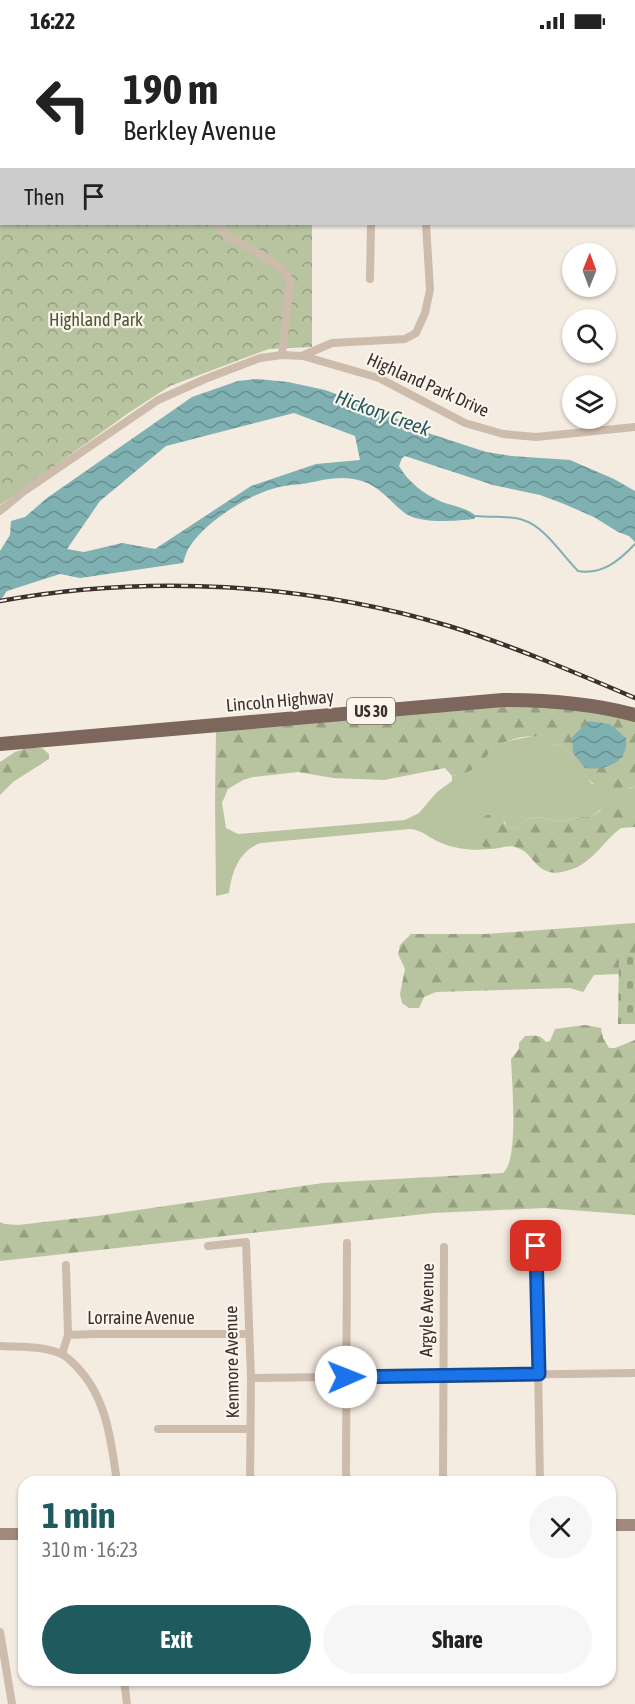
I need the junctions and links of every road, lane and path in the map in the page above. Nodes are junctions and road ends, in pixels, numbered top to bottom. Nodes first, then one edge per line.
1 (217, 225) edge
2 (371, 225) edge
3 (426, 225) edge
4 (370, 279) dead end
5 (282, 355) junction
6 (303, 356) junction
7 (635, 427) edge
8 (0, 511) edge
9 (635, 715) edge
10 (0, 745) edge
11 (347, 1243) dead end
12 (208, 1246) dead end
13 (536, 1246) dead end
14 (444, 1247) dead end
15 (66, 1265) dead end
16 (249, 1334) junction
17 (68, 1335) junction
18 (0, 1346) edge
19 (62, 1353) junction
20 (635, 1373) edge
21 (539, 1374) junction
22 (442, 1375) junction
23 (346, 1377) junction
24 (251, 1378) junction
25 (158, 1429) dead end
26 (250, 1429) junction
27 (116, 1476) edge
28 (250, 1476) edge
29 (346, 1476) edge
30 (443, 1476) edge
31 (540, 1476) edge
32 (616, 1525) edge
33 (635, 1525) edge
34 (0, 1534) edge
35 (18, 1534) edge
36 (0, 1632) edge
37 (125, 1686) edge
38 (12, 1704) edge
39 (127, 1704) edge

1 - 5 street
2 - 4 street
3 - 6 street
5 - 6 street, Highland Park Drive
5 - 8 street, Highland Park Drive
6 - 7 street, Highland Park Drive
9 - 10 main road, Lincoln Highway / US 30
11 - 23 street
12 - 16 street, Kenmore Avenue
13 - 21 street
14 - 22 street, Argyle Avenue
15 - 17 street
16 - 17 street, Lorraine Avenue
16 - 24 street, Kenmore Avenue
17 - 19 street
18 - 19 street
19 - 27 street
20 - 21 street
21 - 22 street
21 - 31 street
22 - 23 street
22 - 30 street, Argyle Avenue
23 - 24 street
23 - 29 street
24 - 26 street, Kenmore Avenue
25 - 26 street
26 - 28 street, Kenmore Avenue
32 - 33 street
34 - 35 street
36 - 38 street
37 - 39 street

